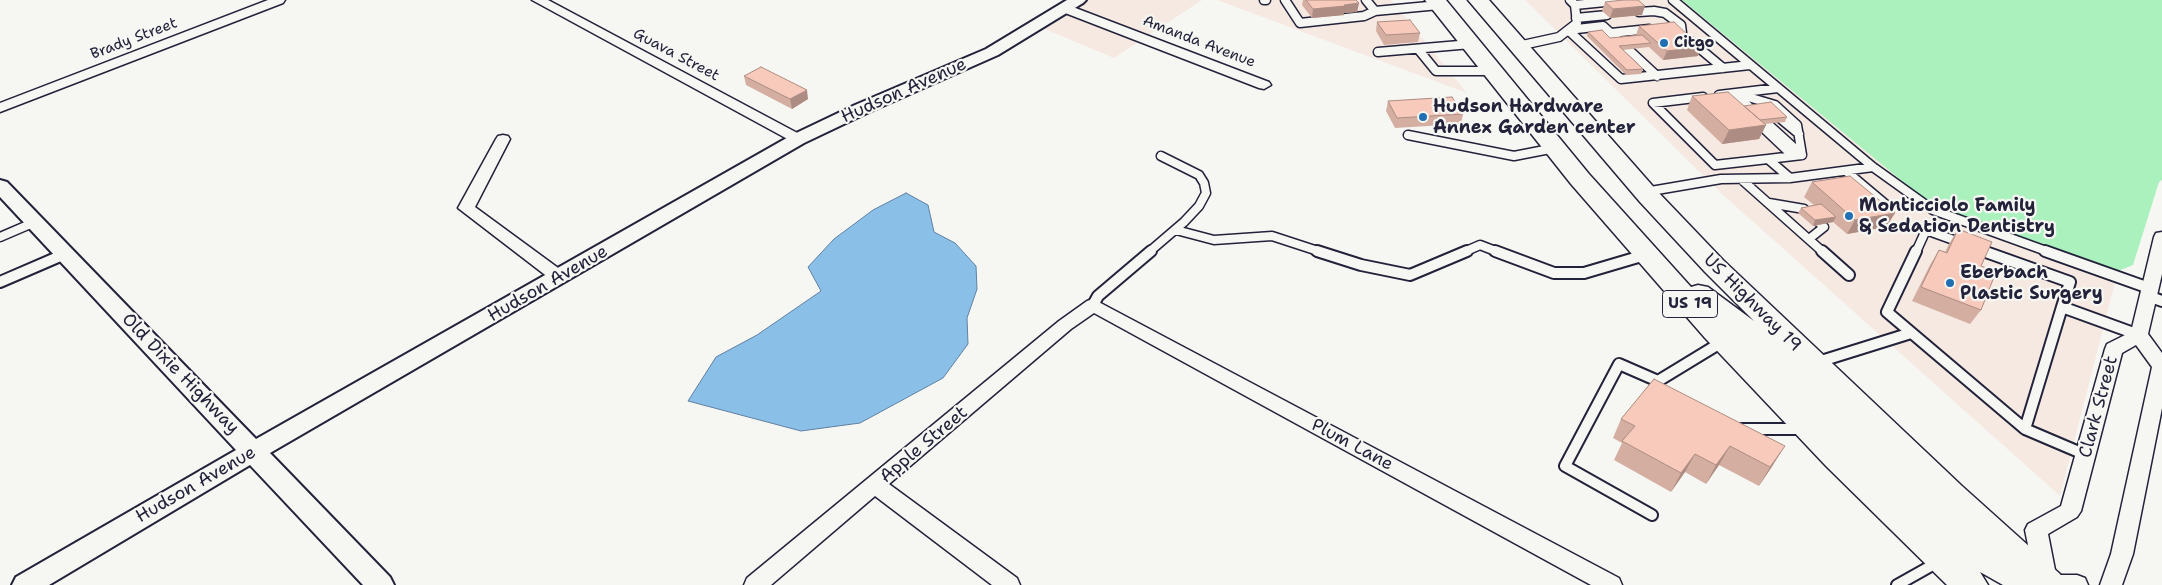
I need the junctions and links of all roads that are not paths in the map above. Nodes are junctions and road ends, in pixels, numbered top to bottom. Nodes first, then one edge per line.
1 (279, 0) edge
2 (538, 0) edge
3 (1284, 0) edge
4 (1366, 0) edge
5 (1478, 0) edge
6 (1625, 0) edge
7 (1673, 0) edge
8 (1437, 2) edge
9 (1573, 3) edge
10 (1071, 4) edge
11 (1375, 11) junction
12 (1639, 12) edge
13 (1607, 15) edge
14 (1576, 18) junction
15 (1654, 28) edge
16 (1568, 30) junction
17 (1611, 33) junction
18 (1471, 44) junction
19 (1518, 46) junction
20 (1418, 49) junction
21 (1378, 52) dead end
22 (1750, 65) junction
23 (1722, 68) junction
24 (1493, 71) junction
25 (1656, 76) junction
26 (1264, 85) dead end
27 (1778, 88) junction
28 (1727, 96) junction
29 (1745, 96) junction
30 (0, 108) edge
31 (1746, 120) edge
32 (1408, 135) dead end
33 (503, 138) dead end
34 (798, 139) junction
35 (1800, 145) junction
36 (1555, 148) junction
37 (1160, 156) dead end
38 (1794, 156) junction
39 (1768, 159) junction
40 (1873, 167) junction
41 (1846, 171) junction
42 (1790, 178) junction
43 (1742, 179) junction
44 (0, 186) edge
45 (1644, 192) junction
46 (1769, 203) junction
47 (1890, 208) edge
48 (35, 222) junction
49 (1176, 230) junction
50 (0, 237) edge
51 (2162, 237) edge
52 (1809, 239) junction
53 (66, 254) junction
54 (1646, 254) junction
55 (1850, 275) dead end
56 (559, 278) junction
57 (0, 282) edge
58 (2153, 295) edge
59 (1093, 305) junction
60 (2062, 307) junction
61 (1911, 333) junction
62 (2139, 335) junction
63 (1725, 341) junction
64 (2162, 343) edge
65 (1813, 364) junction
66 (1727, 429) edge
67 (1811, 429) junction
68 (2025, 429) junction
69 (254, 451) junction
70 (2086, 455) junction
71 (876, 486) junction
72 (1652, 515) dead end
73 (1943, 559) junction
74 (26, 585) edge
75 (380, 585) edge
76 (756, 585) edge
77 (1009, 585) edge
78 (1611, 585) edge
79 (1897, 585) edge
80 (1970, 585) edge
81 (2048, 585) edge
82 (2077, 585) edge
83 (2110, 585) edge

1 - 30 street, Brady Street
2 - 34 street, Guava Street
3 - 11 lane
4 - 11 lane
5 - 19 highway, US Highway 19 / US 19
6 - 9 lane
7 - 22 lane
8 - 11 lane
8 - 18 highway, US 19
9 - 14 lane
10 - 26 street, Amanda Avenue
10 - 34 street, Hudson Avenue
12 - 23 lane
13 - 14 lane
14 - 16 lane
15 - 17 lane
16 - 17 lane
16 - 19 lane
16 - 25 lane
17 - 25 lane
18 - 20 lane
18 - 24 highway, US 19
19 - 45 highway, US Highway 19 / US 19
20 - 21 lane
20 - 24 lane
22 - 23 lane
22 - 27 lane
23 - 25 lane
24 - 36 highway, US 19
27 - 28 lane
27 - 40 lane
28 - 29 lane
28 - 38 lane
28 - 39 lane
29 - 35 lane
29 - 35 lane
31 - 38 lane
32 - 36 lane
33 - 56 street
34 - 56 street, Hudson Avenue
35 - 38 lane
36 - 54 highway, US 19
37 - 49 lane
38 - 39 lane
39 - 42 lane
40 - 41 lane
40 - 58 lane
41 - 42 lane
41 - 47 lane
42 - 43 lane
43 - 45 lane
43 - 46 lane
44 - 48 street, Old Dixie Highway
45 - 65 highway, US Highway 19 / US 19
46 - 52 lane
46 - 52 lane
48 - 50 lane
48 - 53 street, Old Dixie Highway
49 - 54 lane
49 - 59 lane
51 - 58 street
52 - 55 lane
53 - 57 lane
53 - 69 street, Old Dixie Highway
54 - 63 highway, US 19
54 - 81 highway
56 - 69 street, Hudson Avenue
58 - 62 street
59 - 71 street, Apple Street
59 - 78 street, Plum Lane
60 - 61 lane
60 - 62 lane
60 - 68 lane
61 - 65 lane
61 - 68 lane
62 - 64 street
62 - 70 street, Clark Street
62 - 83 street
63 - 67 highway, US 19
63 - 72 lane
65 - 81 highway, US Highway 19 / US 19
66 - 67 lane
67 - 73 highway, US 19
68 - 70 lane
69 - 74 street, Hudson Avenue
69 - 75 street, Old Dixie Highway
70 - 81 street, Clark Street
71 - 76 street, Apple Street
71 - 77 street
73 - 79 lane
73 - 80 highway, US 19
81 - 82 street

